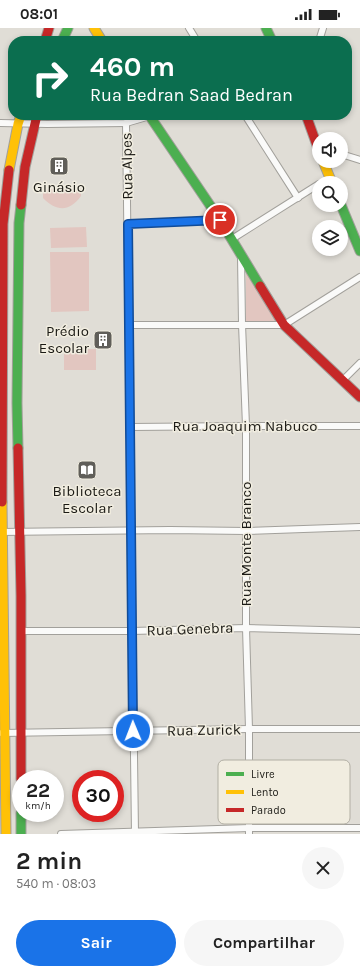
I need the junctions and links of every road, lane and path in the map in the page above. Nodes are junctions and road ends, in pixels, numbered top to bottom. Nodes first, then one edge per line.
1 (15, 120) edge
2 (20, 120) edge
3 (36, 120) edge
4 (137, 120) edge
5 (154, 120) edge
6 (248, 120) edge
7 (308, 120) edge
8 (0, 123) edge
9 (126, 123) junction
10 (312, 132) edge
11 (348, 156) edge
12 (360, 160) edge
13 (312, 189) edge
14 (298, 198) junction
15 (344, 212) edge
16 (220, 220) junction
17 (2, 224) edge
18 (128, 224) junction
19 (232, 239) junction
20 (360, 248) edge
21 (241, 254) junction
22 (360, 277) edge
23 (242, 324) junction
24 (129, 325) junction
25 (284, 325) junction
26 (1, 327) edge
27 (360, 363) edge
28 (343, 380) junction
29 (360, 397) edge
30 (246, 426) junction
31 (360, 426) edge
32 (130, 427) junction
33 (1, 429) edge
34 (360, 527) edge
35 (130, 530) junction
36 (246, 531) junction
37 (1, 532) edge
38 (19, 532) junction
39 (246, 628) junction
40 (2, 631) edge
41 (21, 631) junction
42 (132, 631) junction
43 (360, 631) edge
44 (248, 729) junction
45 (360, 729) edge
46 (133, 731) junction
47 (2, 733) edge
48 (22, 733) junction
49 (248, 760) edge
50 (21, 770) edge
51 (21, 822) edge
52 (360, 828) edge
53 (249, 831) edge
54 (134, 833) edge
55 (6, 834) edge
56 (21, 834) edge
57 (61, 834) edge

1 - 8 street
2 - 17 main road
3 - 9 street
3 - 38 main road
4 - 9 street
5 - 16 main road
6 - 14 street
7 - 10 main road
9 - 18 street, Rua Alpes
11 - 12 street
13 - 14 street
14 - 19 street
15 - 20 main road
16 - 18 street
16 - 19 main road
17 - 26 main road
18 - 24 street, Rua Alpes
19 - 21 main road
21 - 23 street, Rua Monte Branco
21 - 25 main road
22 - 25 street
23 - 24 street
23 - 25 street
23 - 30 street, Rua Monte Branco
24 - 32 street, Rua Alpes
25 - 28 main road
26 - 33 main road
27 - 28 street
28 - 29 main road
30 - 31 street, Rua Joaquim Nabuco
30 - 32 street, Rua Joaquim Nabuco
30 - 36 street, Rua Monte Branco
32 - 35 street, Rua Alpes
33 - 37 main road
34 - 36 street
35 - 36 street
35 - 38 street
35 - 42 street, Rua Alpes
36 - 39 street, Rua Monte Branco
37 - 38 street
37 - 40 main road
38 - 41 main road
39 - 42 street, Rua Genebra
39 - 43 street, Rua Genebra
39 - 44 street, Rua Monte Branco
40 - 47 main road
41 - 42 street, Rua Genebra
41 - 48 main road
42 - 46 street, Rua Alpes
44 - 45 street, Rua Zurick
44 - 46 street, Rua Zurick
44 - 49 street, Rua Monte Branco
46 - 48 street, Rua Zurick
46 - 54 street, Rua Alpes
47 - 48 street, Rua Zurick
47 - 55 main road
48 - 50 main road
51 - 56 main road
52 - 53 street
53 - 54 street
54 - 57 street

